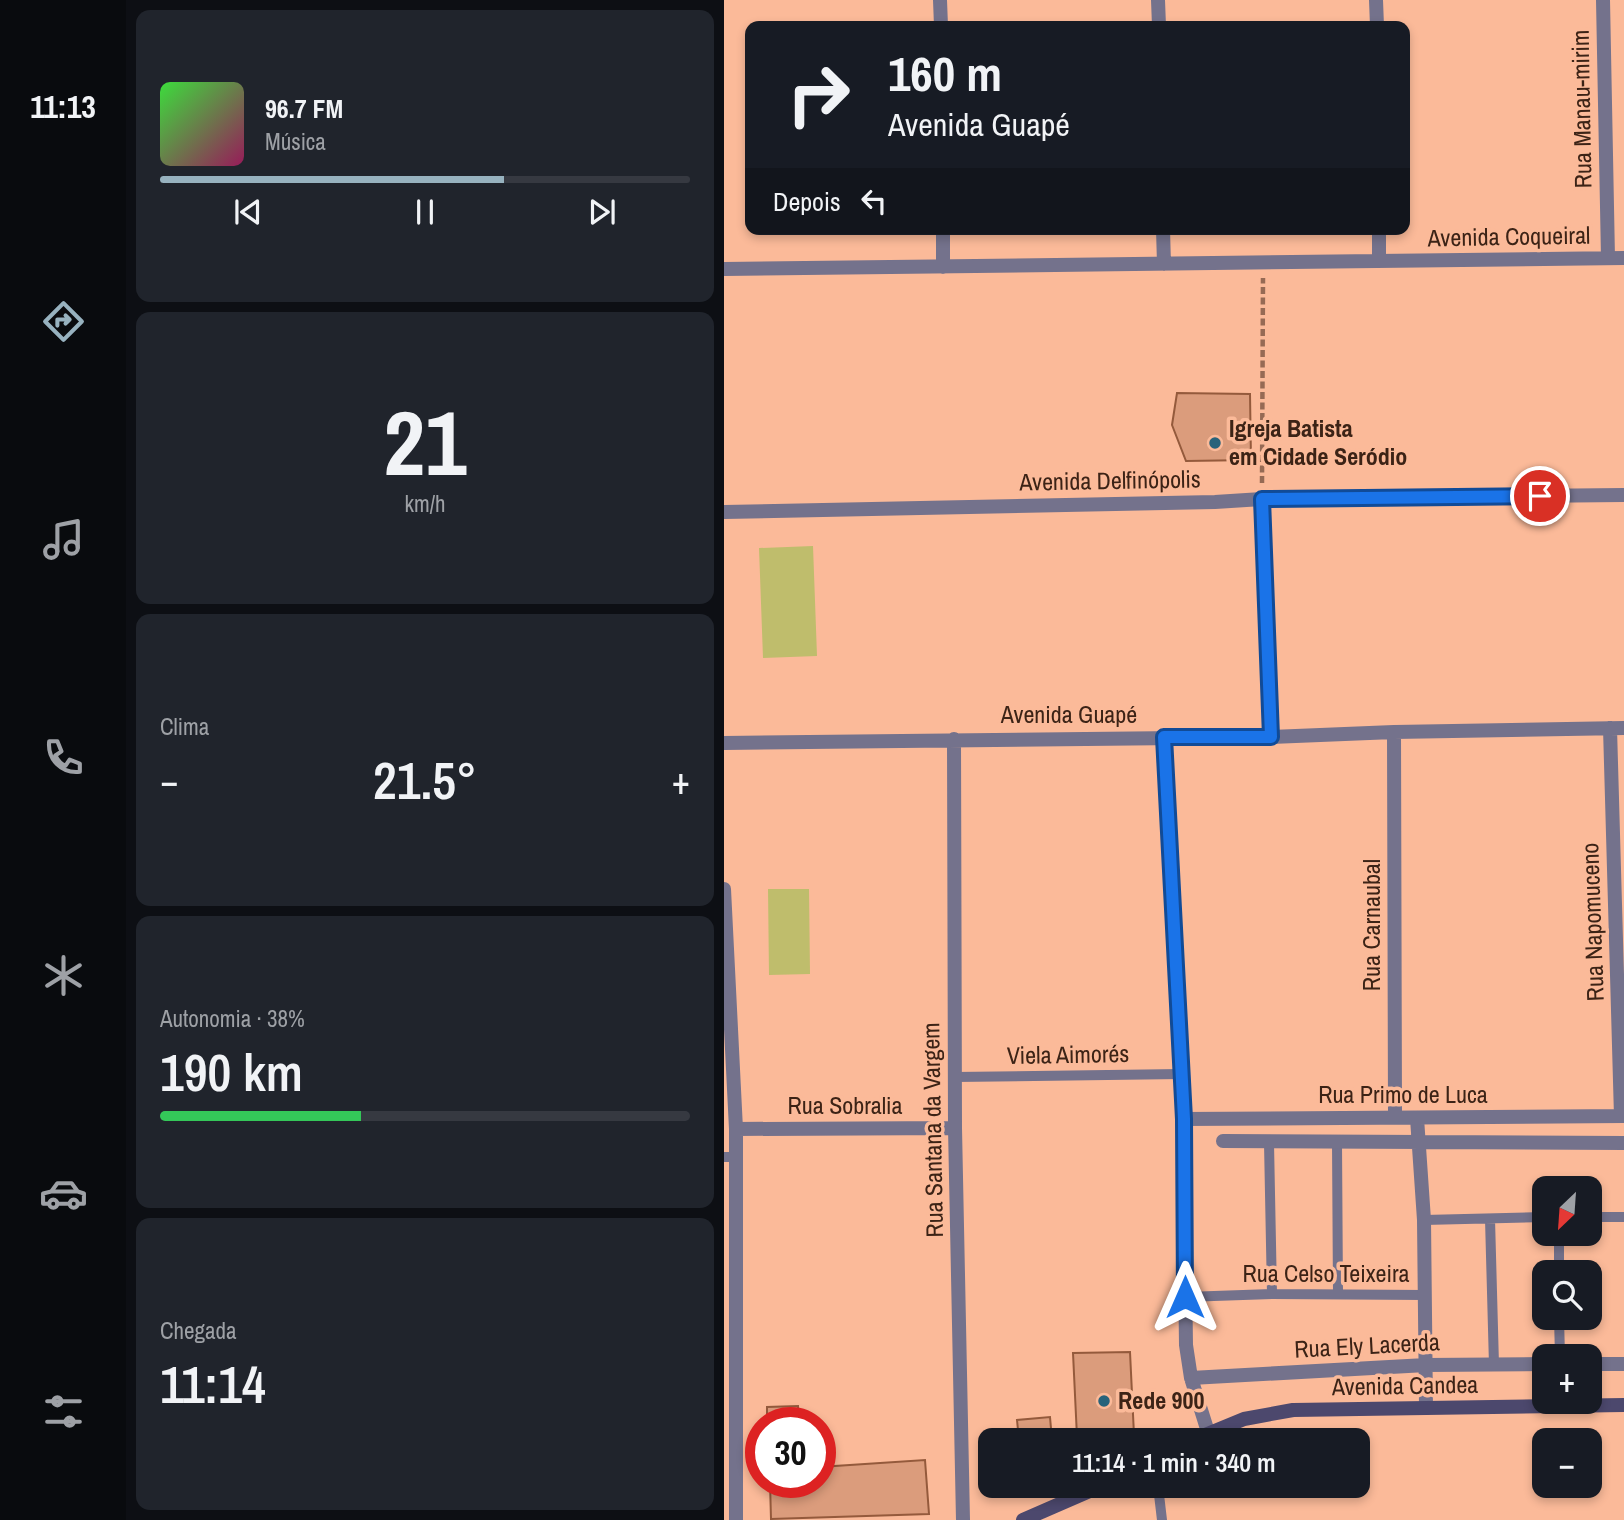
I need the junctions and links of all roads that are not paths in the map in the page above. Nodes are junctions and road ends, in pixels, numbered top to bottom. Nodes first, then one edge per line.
1 (940, 0) edge
2 (1158, 0) edge
3 (1376, 0) edge
4 (1603, 0) edge
5 (940, 21) edge
6 (1159, 21) edge
7 (1377, 21) edge
8 (943, 235) edge
9 (1163, 235) edge
10 (1379, 235) edge
11 (1608, 258) junction
12 (1624, 258) edge
13 (1379, 261) junction
14 (1164, 264) junction
15 (943, 267) junction
16 (724, 269) edge
17 (1624, 495) edge
18 (1262, 499) junction
19 (724, 512) edge
20 (1617, 728) edge
21 (1394, 732) junction
22 (1164, 737) junction
23 (1271, 737) junction
24 (954, 739) junction
25 (724, 743) edge
26 (724, 889) edge
27 (1181, 1074) junction
28 (955, 1077) junction
29 (1622, 1116) edge
30 (1395, 1117) junction
31 (1417, 1118) junction
32 (1184, 1119) junction
33 (955, 1128) junction
34 (736, 1129) junction
35 (1223, 1141) dead end
36 (1269, 1143) junction
37 (1337, 1143) junction
38 (1419, 1143) junction
39 (1624, 1143) edge
40 (730, 1157) edge
41 (1532, 1217) edge
42 (1602, 1217) edge
43 (1624, 1217) edge
44 (1490, 1219) junction
45 (1424, 1220) junction
46 (1272, 1294) junction
47 (1338, 1294) junction
48 (1425, 1295) junction
49 (1185, 1297) junction
50 (1494, 1364) junction
51 (1532, 1364) edge
52 (1602, 1364) edge
53 (1624, 1364) edge
54 (1426, 1365) junction
55 (1191, 1378) junction
56 (1624, 1405) edge
57 (1426, 1408) junction
58 (1207, 1428) edge
59 (1219, 1428) edge
60 (1073, 1498) edge
61 (1159, 1498) edge
62 (736, 1520) edge
63 (963, 1520) edge
64 (1023, 1520) edge
65 (1162, 1520) edge

1 - 5 street
2 - 6 street
3 - 7 street
4 - 11 street, Rua Manau-mirim
8 - 15 street
9 - 14 street
10 - 13 street
11 - 12 street, Avenida Coqueiral
11 - 13 street, Avenida Coqueiral
13 - 14 street, Avenida Coqueiral
14 - 15 street, Avenida Coqueiral
15 - 16 street, Avenida Coqueiral
17 - 18 street, Avenida Delfinópolis
18 - 19 street, Avenida Delfinópolis
18 - 23 lane
20 - 21 street, Avenida Guapé
20 - 29 street, Rua Napomuceno
21 - 23 street, Avenida Guapé
21 - 30 street, Rua Carnaubal
22 - 23 street, Avenida Guapé
22 - 24 street, Avenida Guapé
22 - 27 street
24 - 25 street, Avenida Guapé
24 - 28 street, Rua Santana da Vargem
26 - 34 street
27 - 28 lane, Viela Aimorés
27 - 32 street
28 - 33 street, Rua Santana da Vargem
29 - 31 street, Rua Primo de Luca
30 - 31 street, Rua Primo de Luca
30 - 32 street, Rua Primo de Luca
31 - 38 street
32 - 49 street
33 - 34 street, Rua Sobralia
33 - 63 street, Rua Santana da Vargem
34 - 40 street
35 - 36 street
36 - 37 street
36 - 46 lane
37 - 38 street
37 - 47 lane
38 - 39 street
38 - 45 street
40 - 62 street
41 - 44 lane
42 - 43 lane
44 - 45 lane
44 - 50 lane
45 - 48 street
46 - 47 lane, Rua Celso Teixeira
46 - 49 lane, Rua Celso Teixeira
47 - 48 lane, Rua Celso Teixeira
48 - 54 street
49 - 55 street
50 - 51 street, Rua Ely Lacerda
50 - 54 street, Rua Ely Lacerda
52 - 53 street
54 - 55 street, Rua Ely Lacerda
54 - 57 street
55 - 58 street
56 - 57 main road, Avenida Candea
57 - 59 main road, Avenida Candea
60 - 64 main road
61 - 65 lane

